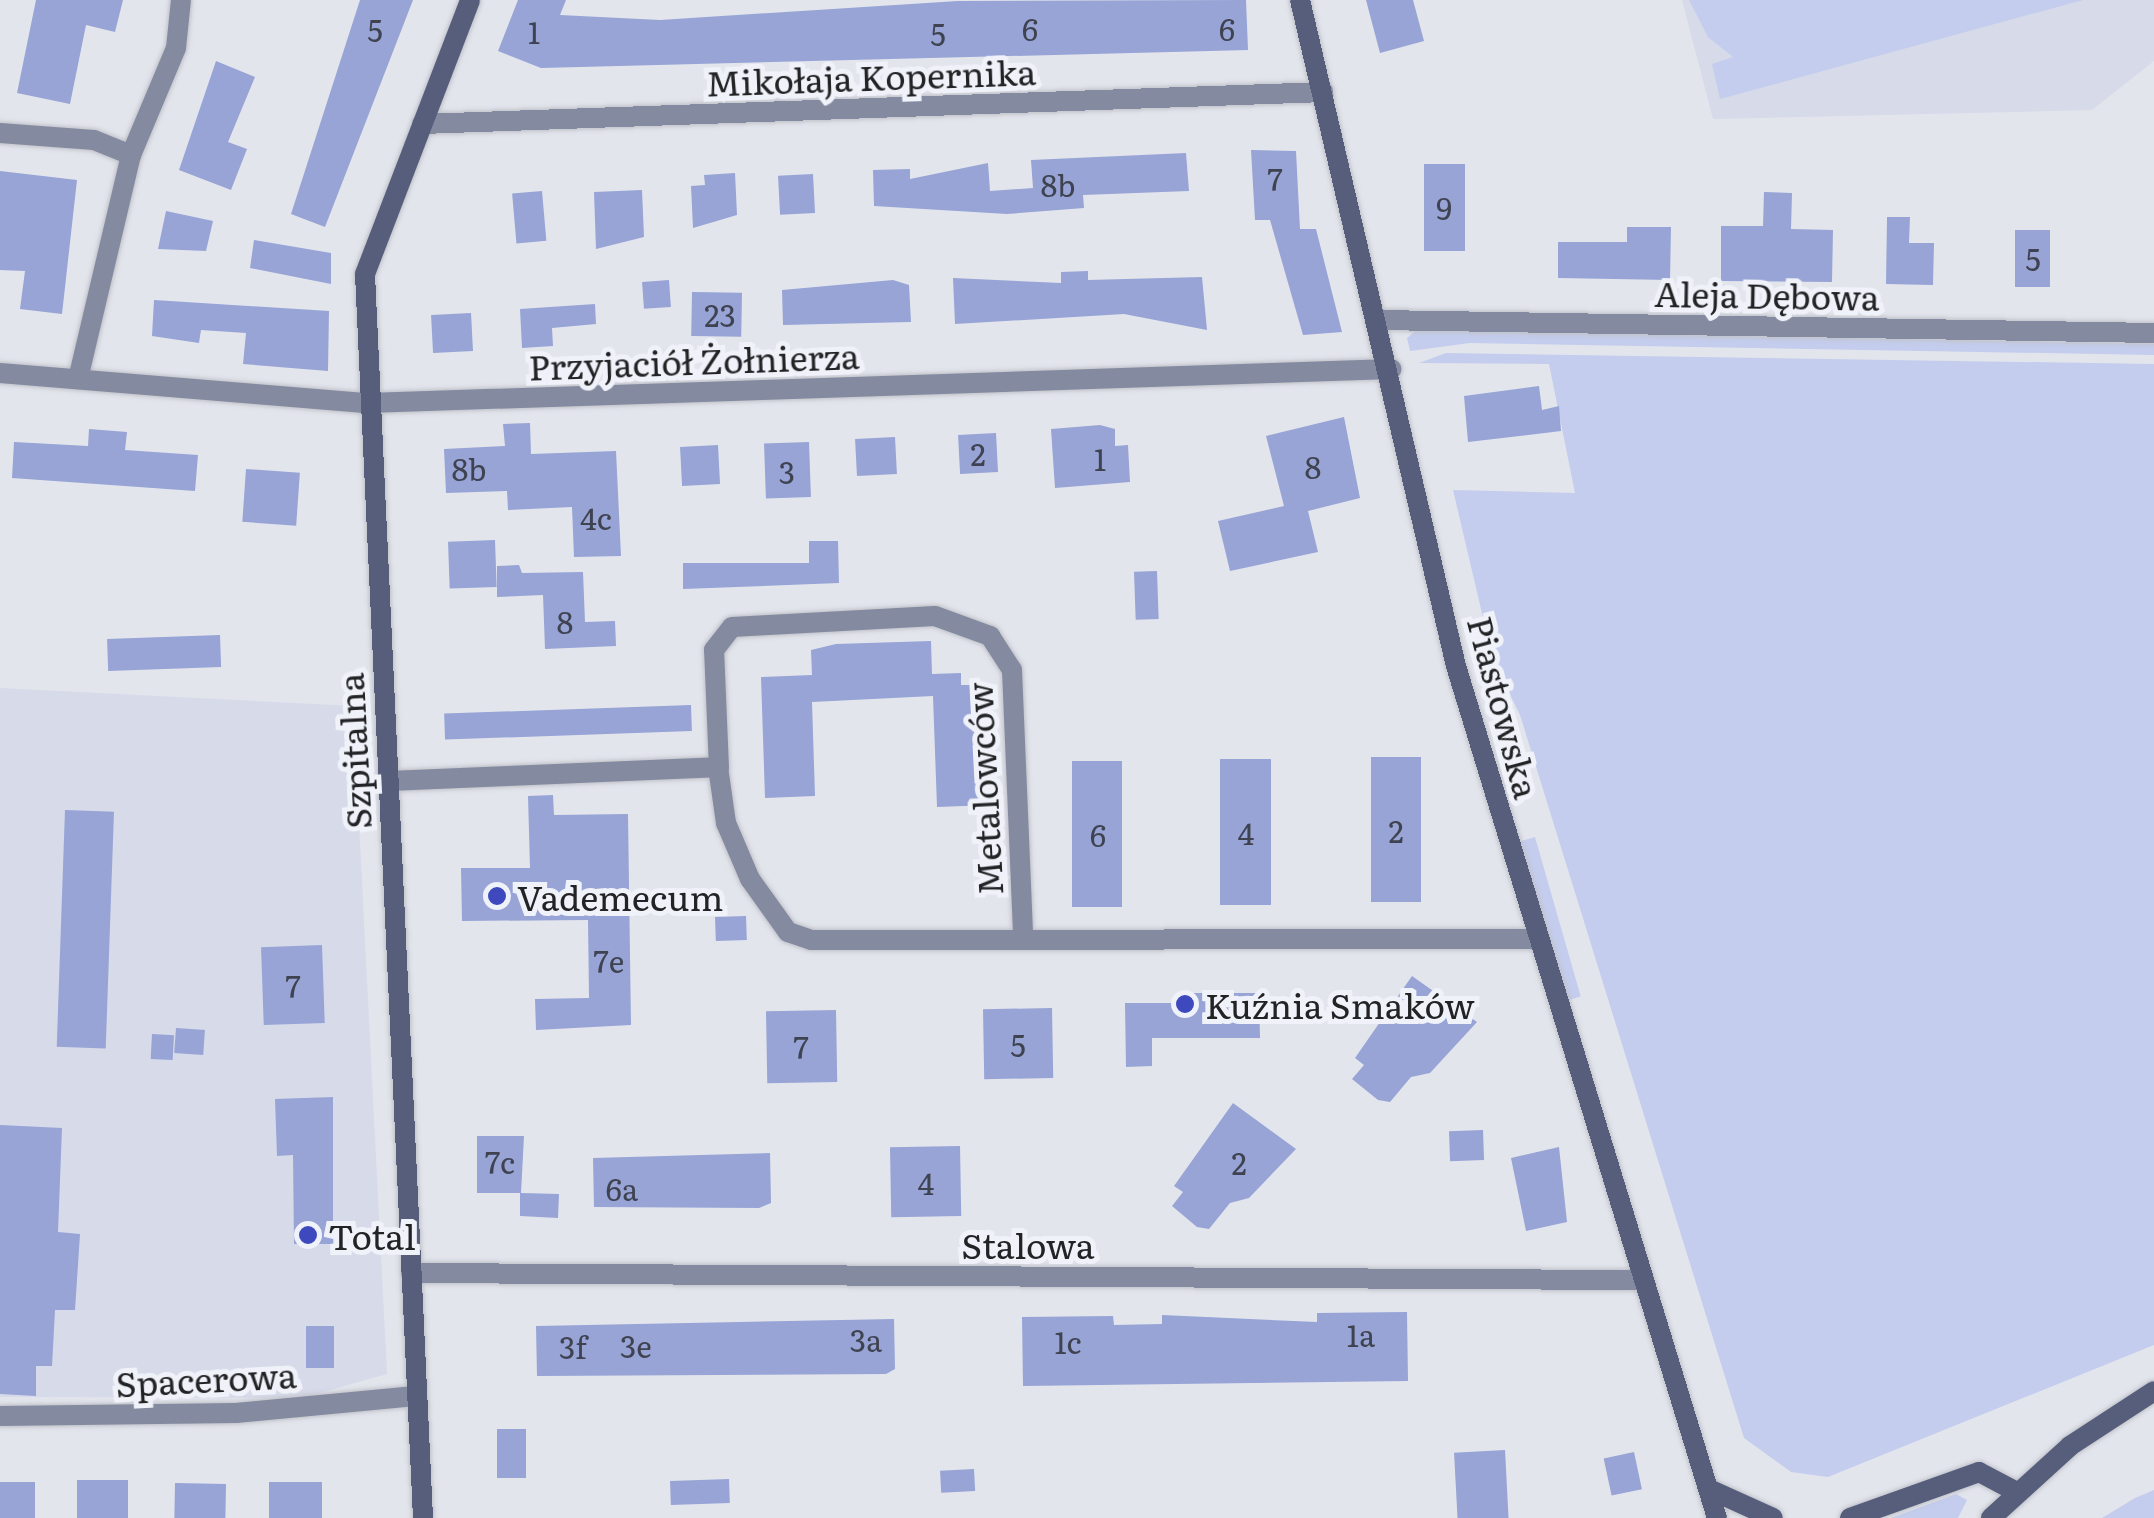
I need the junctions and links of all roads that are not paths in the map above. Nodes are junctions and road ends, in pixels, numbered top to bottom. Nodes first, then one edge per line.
1 (181, 0) edge
2 (470, 0) edge
3 (1300, 0) edge
4 (1323, 92) junction
5 (422, 124) junction
6 (0, 132) edge
7 (131, 155) junction
8 (1379, 320) junction
9 (2154, 333) edge
10 (1391, 368) junction
11 (0, 372) edge
12 (78, 379) junction
13 (368, 403) junction
14 (719, 768) junction
15 (387, 781) junction
16 (1024, 938) junction
17 (1535, 939) junction
18 (412, 1273) junction
19 (1644, 1280) junction
20 (2154, 1391) edge
21 (415, 1396) junction
22 (0, 1416) edge
23 (1709, 1489) junction
24 (2017, 1492) junction
25 (423, 1518) edge
26 (1717, 1518) edge
27 (1774, 1518) edge
28 (1850, 1518) edge
29 (1991, 1518) edge

1 - 7 street
2 - 5 street, Szpitalna
3 - 4 street, Piastowska
4 - 5 street, Mikołaja Kopernika
4 - 8 street, Piastowska
5 - 13 street, Szpitalna
6 - 7 street
7 - 12 street
8 - 9 street, Aleja Dębowa
8 - 10 street, Piastowska
10 - 13 street, Przyjaciół Żołnierza
10 - 17 street, Piastowska
11 - 12 street, Przyjaciół Żołnierza
12 - 13 street, Przyjaciół Żołnierza
13 - 15 street, Szpitalna
14 - 15 street
14 - 16 street, Metalowców
14 - 16 street, Metalowców
15 - 18 street, Szpitalna
16 - 17 street, Metalowców
17 - 19 street, Piastowska
18 - 19 street, Stalowa
18 - 21 street, Szpitalna
19 - 23 street, Piastowska
20 - 24 street
21 - 22 street, Spacerowa
21 - 25 street, Szpitalna
23 - 26 street, Piastowska
23 - 27 street
24 - 28 street
24 - 29 street

